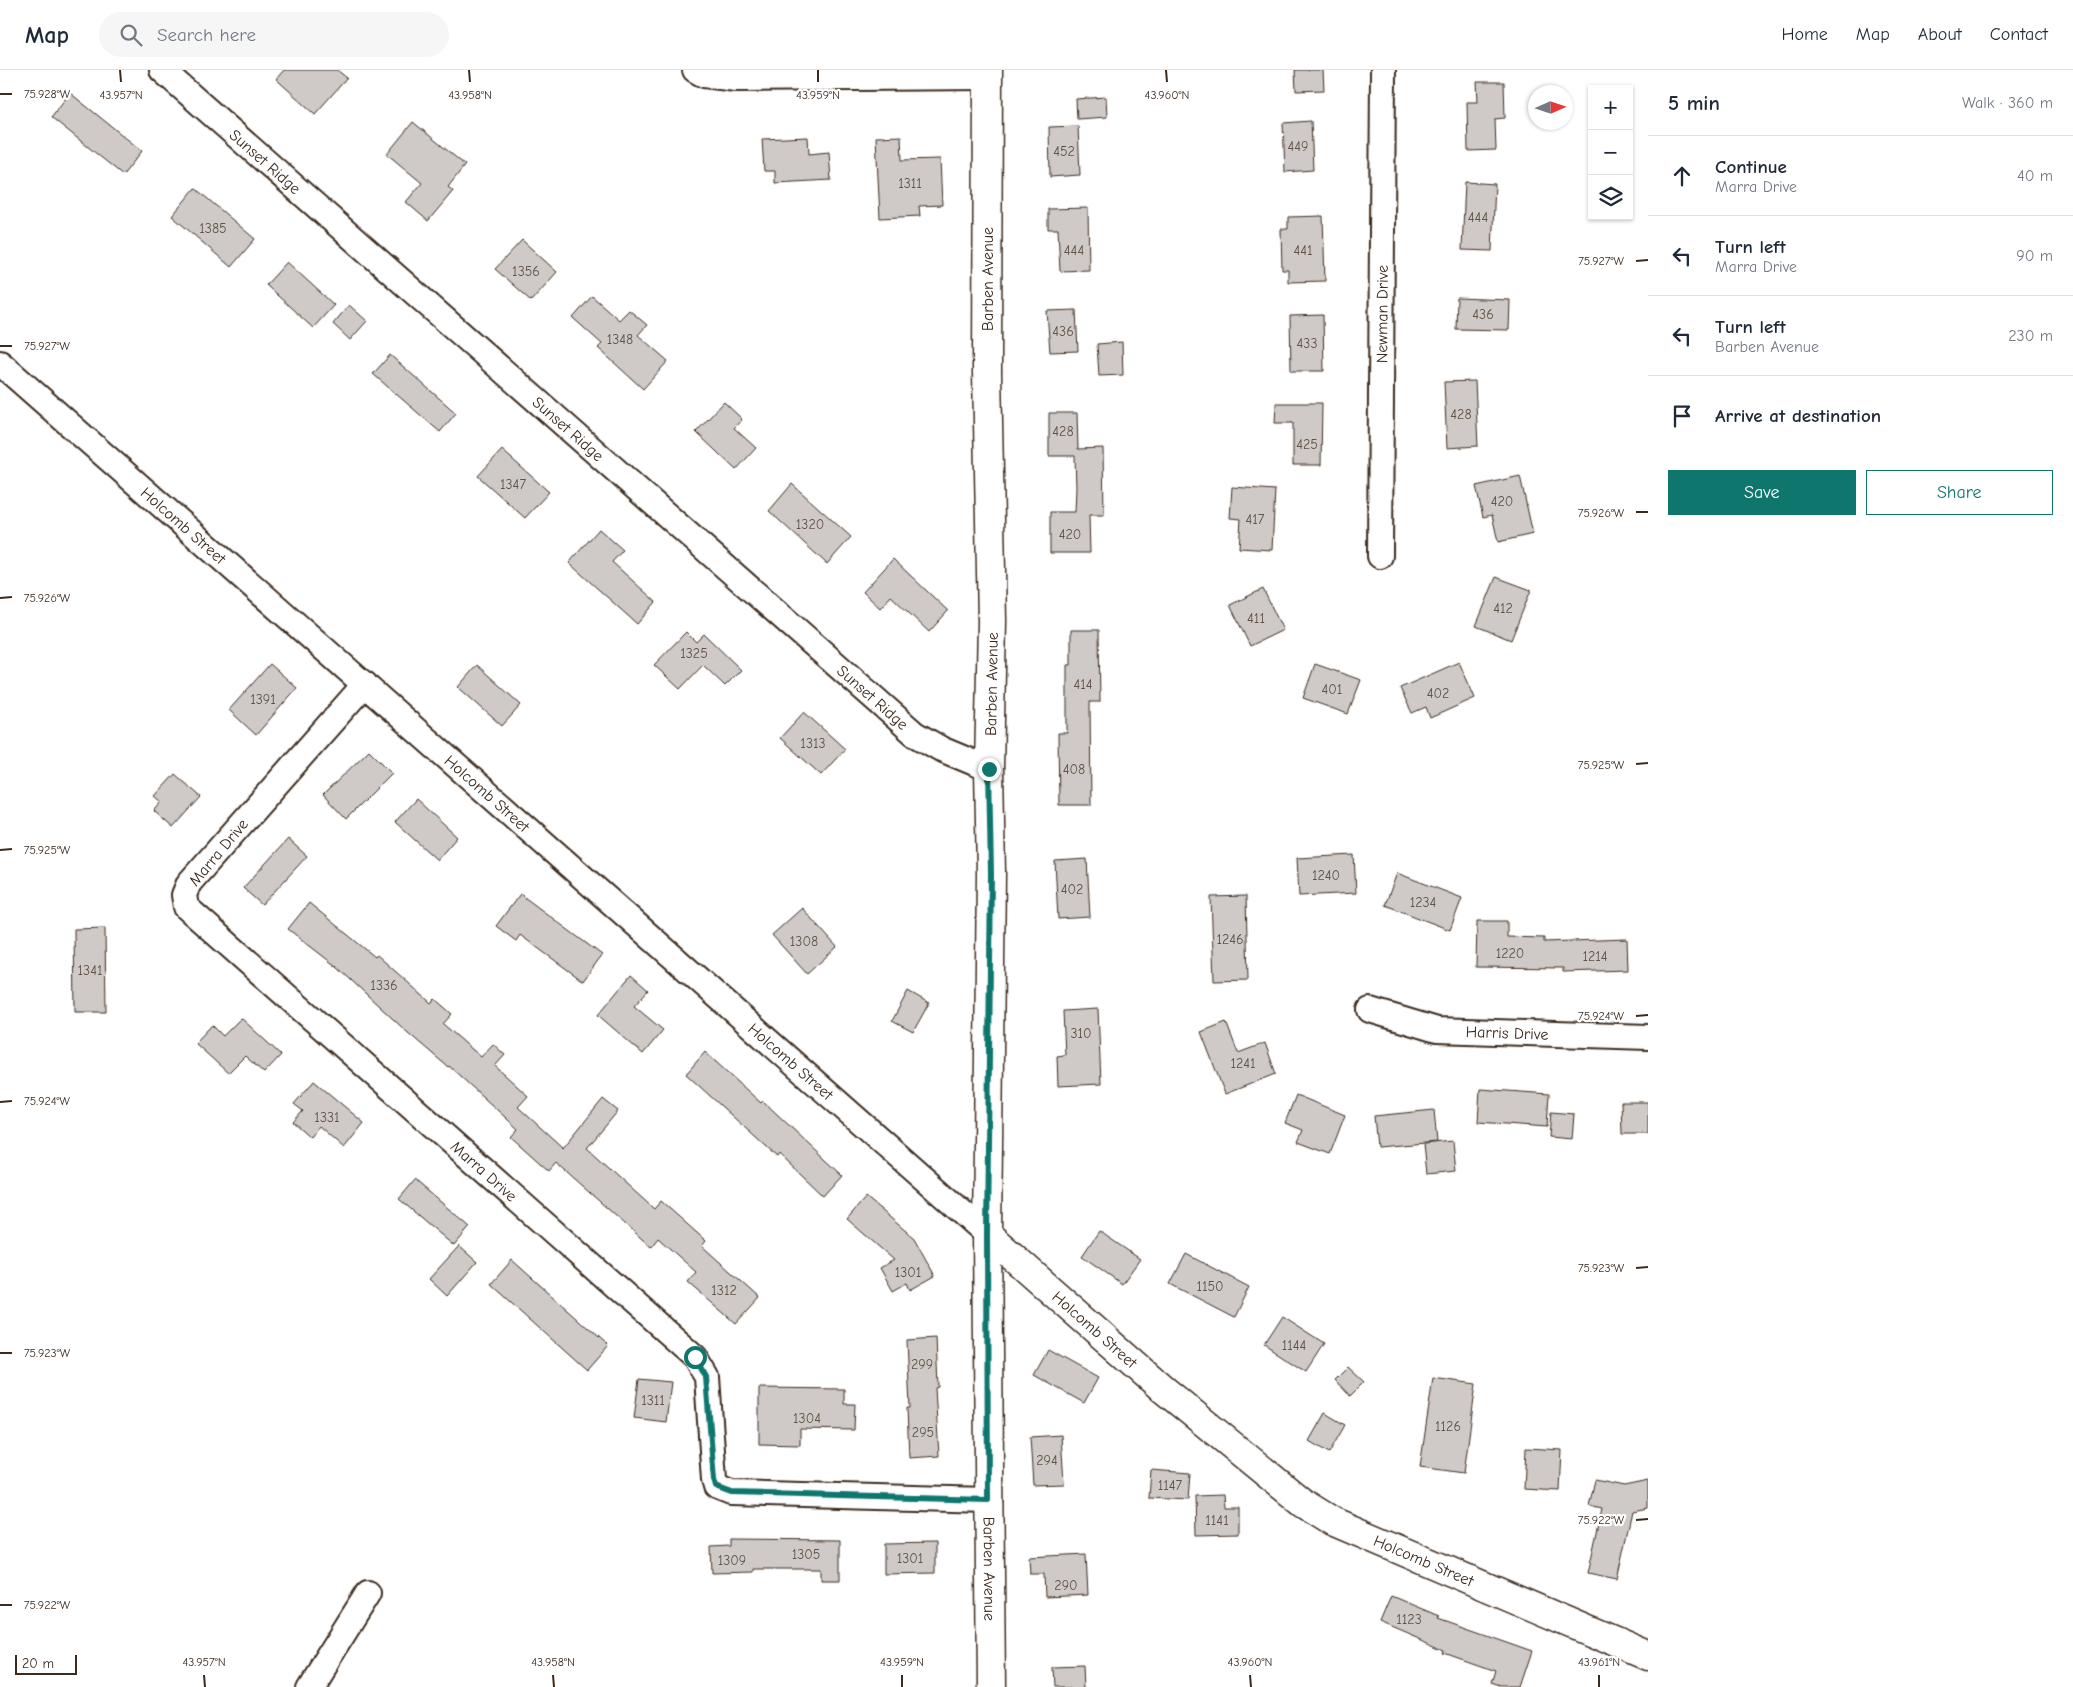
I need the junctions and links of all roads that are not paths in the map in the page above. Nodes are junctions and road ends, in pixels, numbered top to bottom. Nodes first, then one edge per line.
1 (162, 70) edge
2 (695, 70) edge
3 (1382, 70) edge
4 (988, 73) edge
5 (0, 363) edge
6 (1380, 556) dead end
7 (365, 684) junction
8 (989, 769) junction
9 (1370, 1010) dead end
10 (1648, 1037) edge
11 (987, 1234) junction
12 (988, 1500) junction
13 (368, 1593) dead end
14 (1648, 1656) edge
15 (309, 1687) edge
16 (991, 1687) edge

1 - 8 street, Sunset Ridge
2 - 4 street
3 - 6 street, Newman Drive
4 - 8 street, Barben Avenue
5 - 7 street, Holcomb Street
7 - 11 street, Holcomb Street
7 - 12 street, Marra Drive
8 - 11 street, Barben Avenue
9 - 10 street, Harris Drive
11 - 12 street, Barben Avenue
11 - 14 street, Holcomb Street
12 - 16 street, Barben Avenue
13 - 15 street

